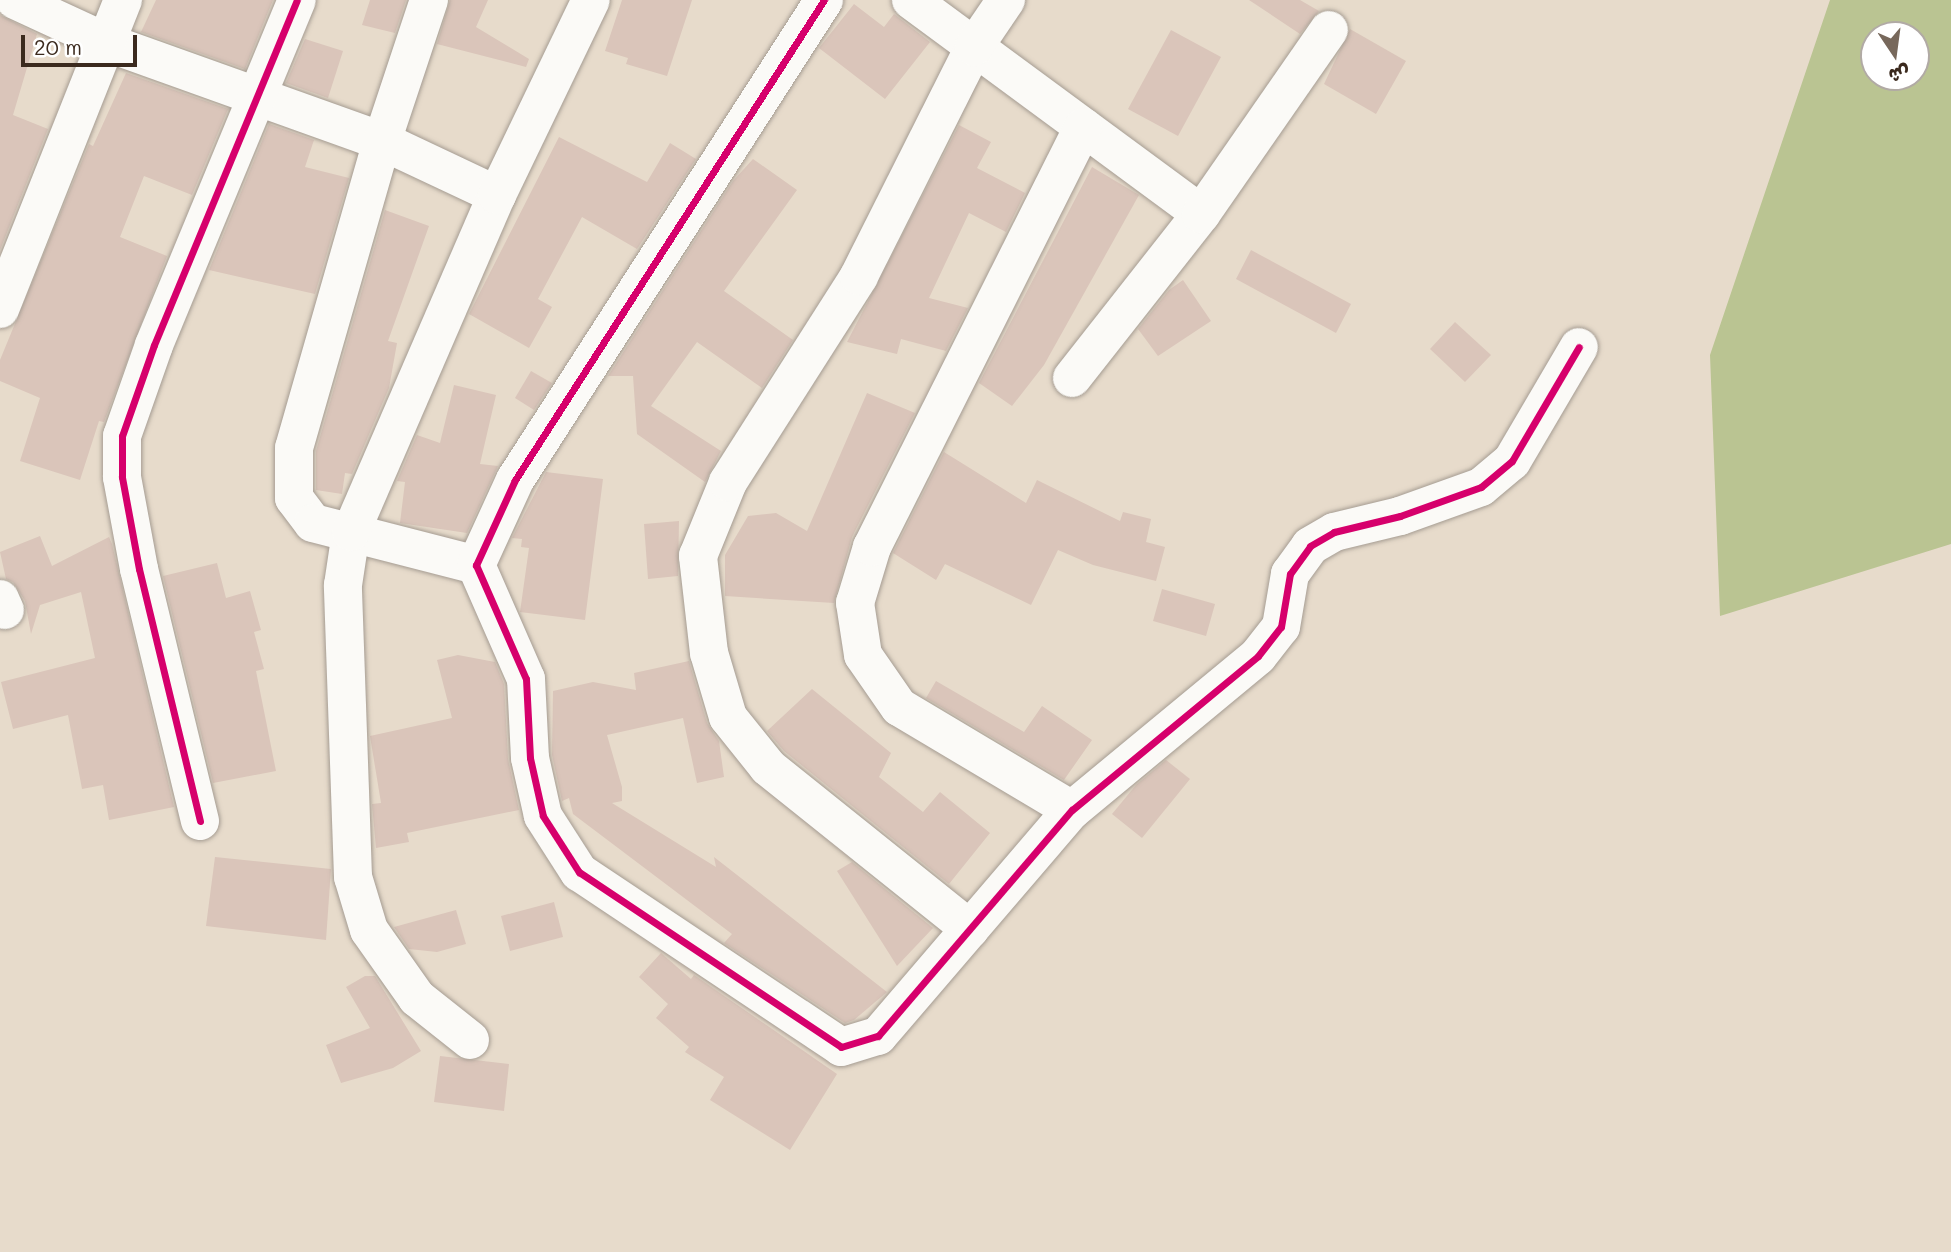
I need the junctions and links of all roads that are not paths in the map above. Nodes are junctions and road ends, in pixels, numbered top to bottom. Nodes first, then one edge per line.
1 (15, 0) edge
2 (122, 0) edge
3 (297, 0) edge
4 (429, 0) edge
5 (591, 0) edge
6 (824, 0) edge
7 (911, 0) edge
8 (1006, 0) edge
9 (1329, 30) dead end
10 (108, 43) junction
11 (974, 47) junction
12 (260, 97) junction
13 (1083, 127) junction
14 (382, 141) junction
15 (497, 195) junction
16 (1201, 214) junction
17 (0, 309) edge
18 (1579, 347) dead end
19 (1072, 378) dead end
20 (351, 532) junction
21 (477, 565) junction
22 (1072, 810) junction
23 (200, 821) dead end
24 (970, 929) junction
25 (470, 1040) dead end

1 - 10 street
2 - 10 street
3 - 12 street
4 - 14 street
5 - 15 street
6 - 21 street
7 - 11 street
8 - 11 street
9 - 16 street
10 - 12 street
10 - 17 street
11 - 13 street
11 - 24 street
12 - 14 street
12 - 23 street
13 - 16 street
13 - 22 street
14 - 15 street
14 - 20 street
15 - 20 street
16 - 19 street
18 - 22 street
20 - 21 street
20 - 25 street
21 - 24 street
22 - 24 street

